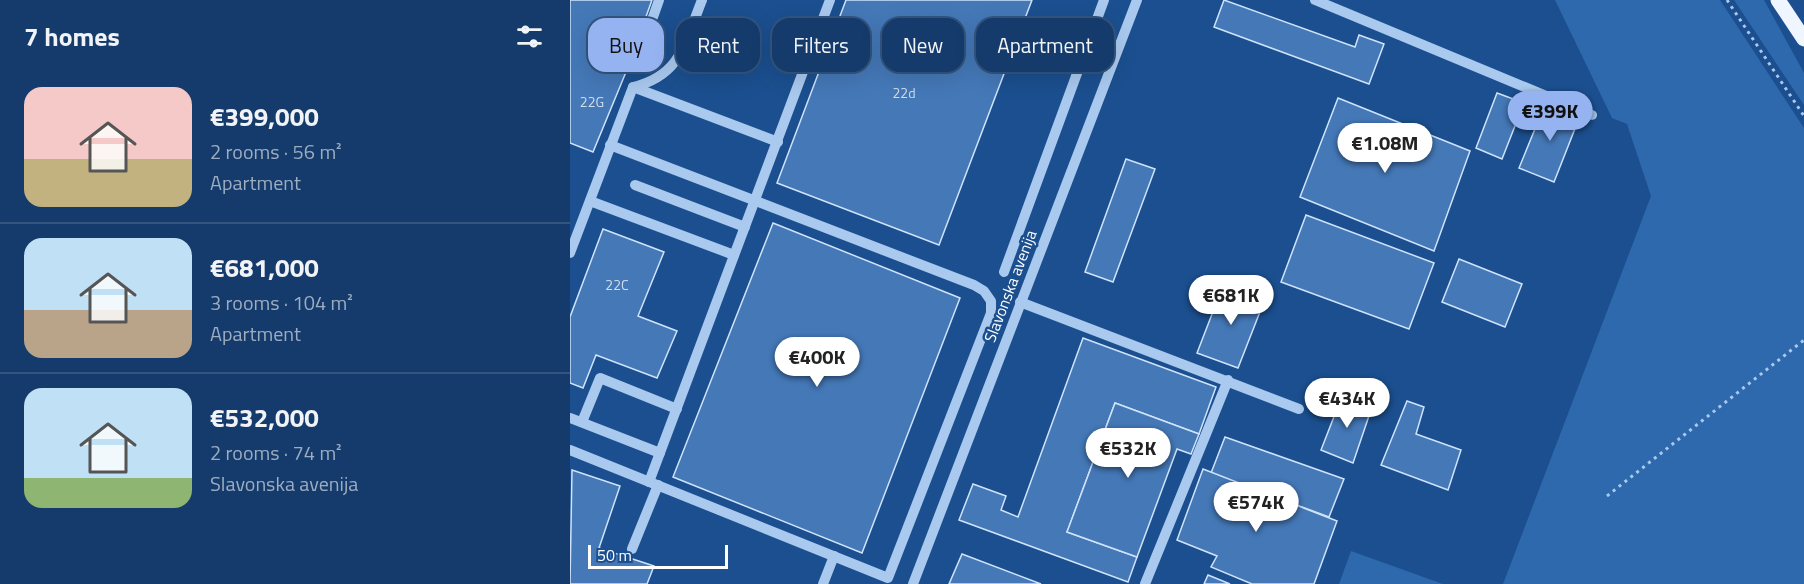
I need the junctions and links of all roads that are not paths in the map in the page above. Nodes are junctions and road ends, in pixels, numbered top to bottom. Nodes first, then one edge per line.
1 (659, 0) edge
2 (702, 0) edge
3 (830, 0) edge
4 (1104, 0) edge
5 (1137, 0) edge
6 (1315, 0) edge
7 (1778, 0) edge
8 (652, 18) edge
9 (1804, 39) edge
10 (633, 87) junction
11 (1592, 115) dead end
12 (778, 142) junction
13 (610, 145) junction
14 (635, 185) dead end
15 (590, 201) junction
16 (754, 201) junction
17 (745, 227) junction
18 (570, 254) edge
19 (734, 255) junction
20 (1004, 272) dead end
21 (1020, 302) junction
22 (1228, 380) junction
23 (677, 409) junction
24 (1299, 409) dead end
25 (570, 418) edge
26 (582, 423) junction
27 (570, 450) edge
28 (660, 453) junction
29 (654, 483) junction
30 (632, 549) dead end
31 (834, 556) junction
32 (823, 584) edge
33 (913, 584) edge
34 (1145, 584) edge

1 - 8 street
2 - 10 street
3 - 12 street
4 - 20 street
5 - 21 street, Slavonska avenija
6 - 11 street
7 - 9 main road
10 - 12 street
10 - 13 street
12 - 16 street
13 - 15 street
13 - 16 street
14 - 17 street
15 - 18 street
15 - 19 street
16 - 17 street
16 - 31 street
17 - 19 street
19 - 23 street
21 - 22 street
21 - 33 street, Slavonska avenija
22 - 24 street
22 - 34 street
23 - 26 street
23 - 28 street
25 - 26 street
26 - 28 street
27 - 29 street
28 - 29 street
29 - 30 street
29 - 31 street
31 - 32 street

